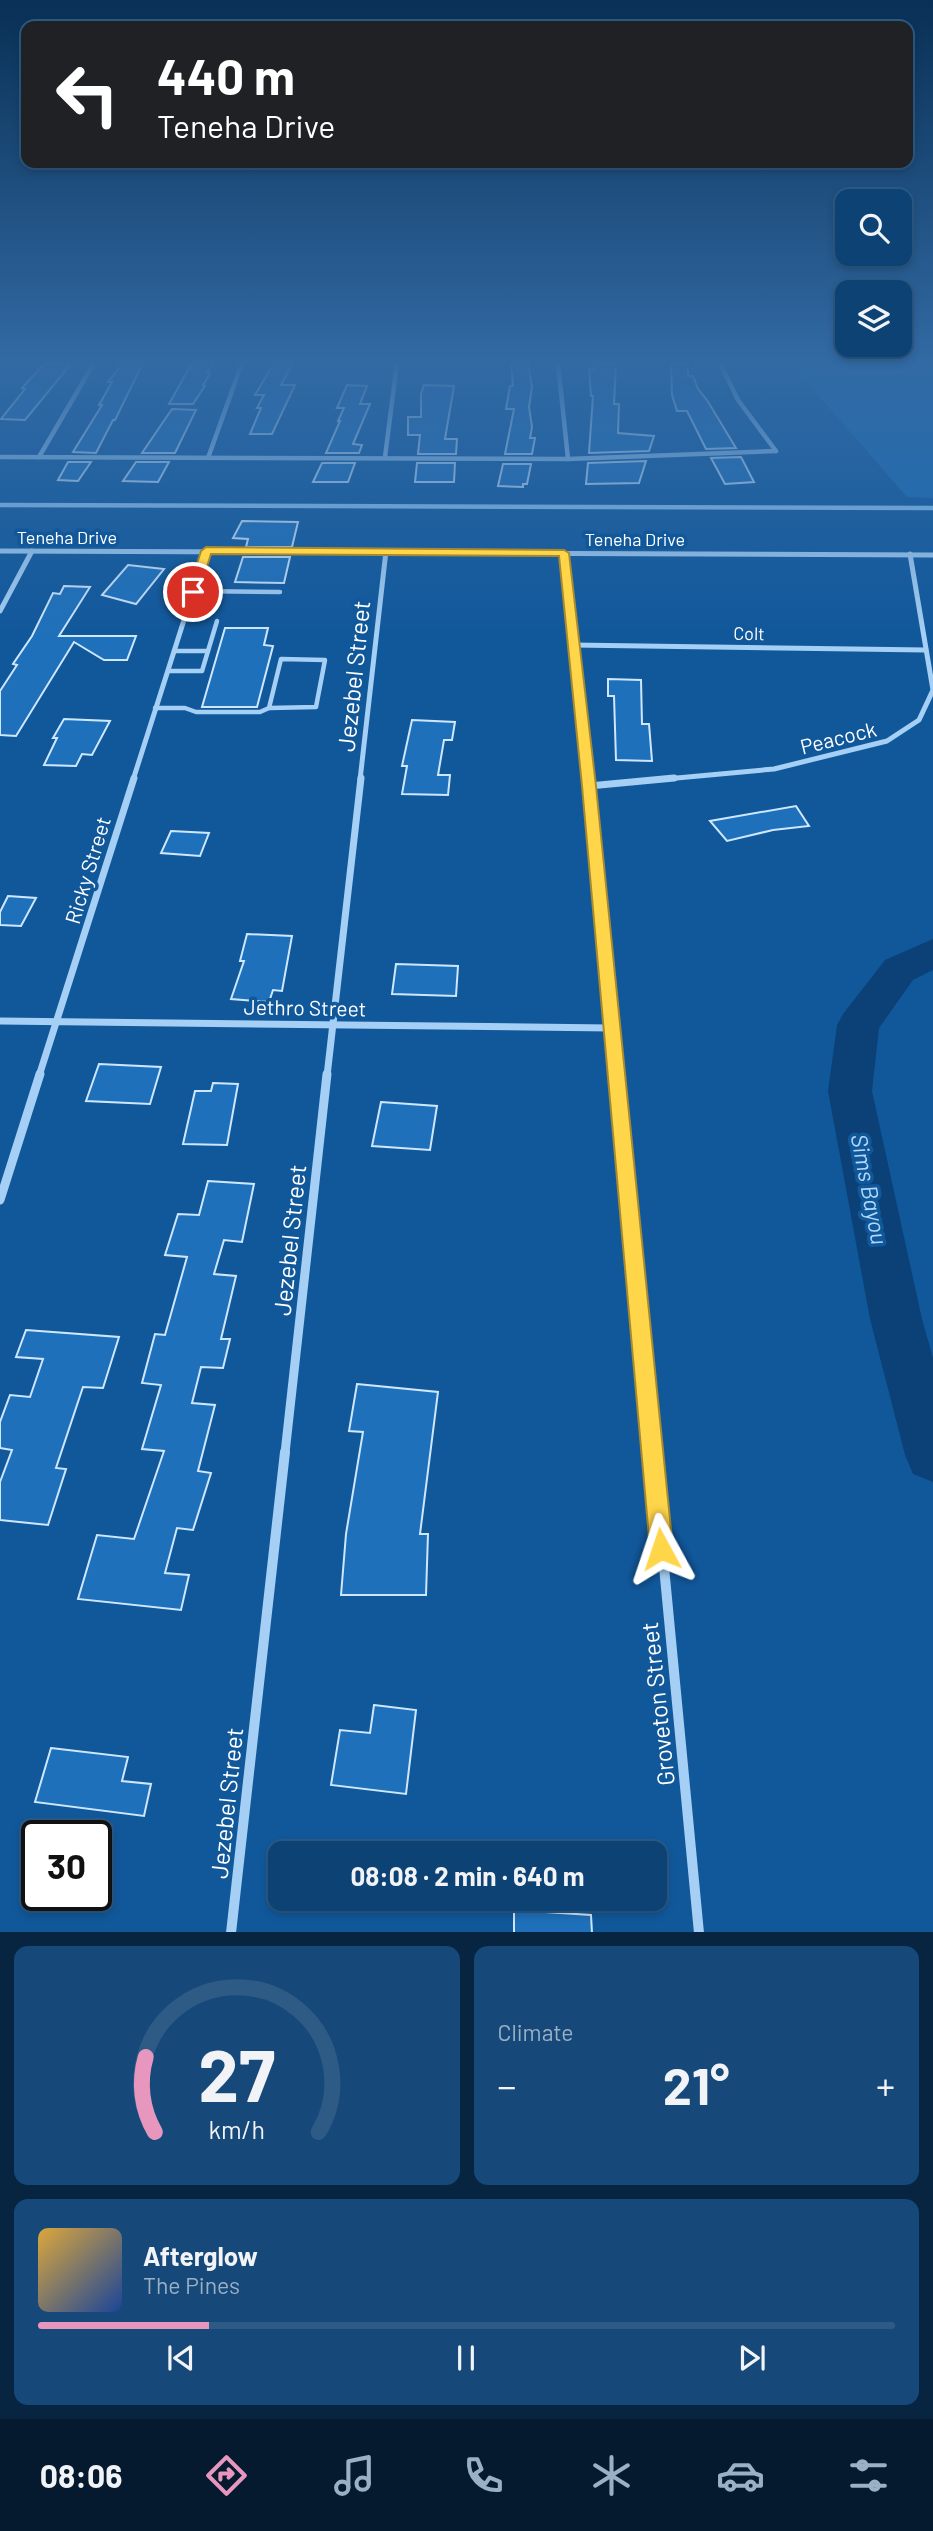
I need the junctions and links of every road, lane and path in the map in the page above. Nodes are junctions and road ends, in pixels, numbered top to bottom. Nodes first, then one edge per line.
1 (41, 453) edge
2 (210, 453) edge
3 (385, 453) edge
4 (567, 453) edge
5 (720, 453) edge
6 (0, 457) edge
7 (39, 457) junction
8 (385, 457) junction
9 (208, 458) junction
10 (568, 459) junction
11 (0, 551) edge
12 (32, 551) junction
13 (206, 551) junction
14 (386, 551) junction
15 (564, 553) junction
16 (911, 554) junction
17 (933, 555) edge
18 (193, 592) junction
19 (280, 592) dead end
20 (0, 611) edge
21 (217, 621) dead end
22 (573, 645) junction
23 (926, 650) junction
24 (174, 651) junction
25 (208, 651) junction
26 (167, 671) junction
27 (155, 708) junction
28 (269, 708) junction
29 (589, 786) junction
30 (0, 1021) edge
31 (58, 1021) junction
32 (332, 1026) junction
33 (610, 1028) junction
34 (0, 1200) edge
35 (230, 1932) edge
36 (699, 1932) edge

1 - 7 street
2 - 9 street
3 - 8 street
4 - 10 street
5 - 10 street
6 - 7 street
7 - 9 street
8 - 9 street
8 - 10 street
11 - 12 street, Teneha Drive
12 - 13 street, Teneha Drive
12 - 20 street
13 - 14 street, Teneha Drive
13 - 18 street, Ricky Street
14 - 15 street, Teneha Drive
14 - 32 street, Jezebel Street
15 - 16 street, Teneha Drive
15 - 22 street, Groveton Street
16 - 17 street, Teneha Drive
16 - 23 street, Peacock
18 - 19 lane
18 - 24 street, Ricky Street
21 - 25 lane
22 - 23 street, Colt
22 - 29 street, Groveton Street
23 - 29 street, Peacock
24 - 25 lane
24 - 26 street, Ricky Street
25 - 26 lane
26 - 27 street, Ricky Street
27 - 28 lane
27 - 31 street, Ricky Street
28 - 28 lane
29 - 33 street, Groveton Street
30 - 31 street, Jethro Street
31 - 32 street, Jethro Street
31 - 34 street, Ricky Street
32 - 33 street, Jethro Street
32 - 35 street, Jezebel Street
33 - 36 street, Groveton Street

